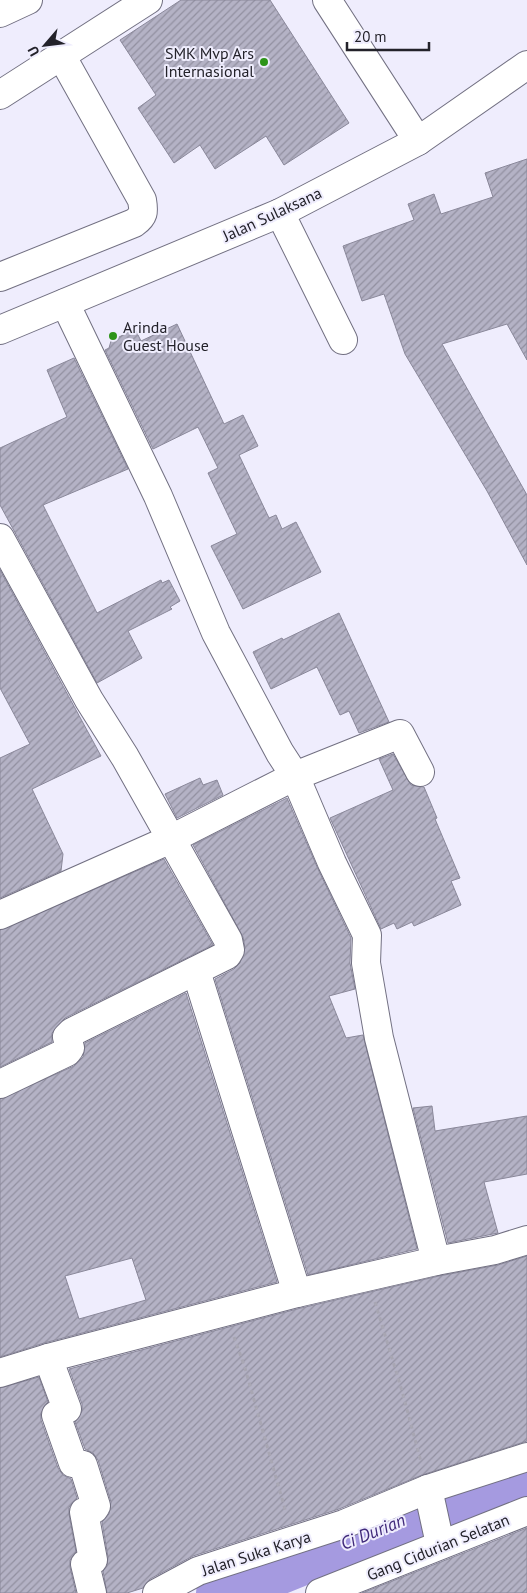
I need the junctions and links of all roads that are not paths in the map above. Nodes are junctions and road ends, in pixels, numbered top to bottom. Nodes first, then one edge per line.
1 (28, 0) edge
2 (148, 0) edge
3 (327, 0) edge
4 (0, 13) edge
5 (61, 55) junction
6 (527, 65) edge
7 (0, 95) edge
8 (418, 141) junction
9 (280, 212) junction
10 (0, 277) edge
11 (65, 303) junction
12 (0, 330) edge
13 (343, 340) dead end
14 (0, 538) edge
15 (420, 772) dead end
16 (295, 776) junction
17 (171, 839) junction
18 (0, 915) edge
19 (196, 970) junction
20 (0, 1084) edge
21 (527, 1240) edge
22 (436, 1261) junction
23 (297, 1293) junction
24 (48, 1358) junction
25 (0, 1373) edge
26 (527, 1457) edge
27 (429, 1493) junction
28 (527, 1511) edge
29 (438, 1537) junction
30 (92, 1593) edge
31 (157, 1593) edge
32 (320, 1593) edge

1 - 4 street
2 - 5 street
3 - 8 street
5 - 7 street
5 - 10 street
6 - 8 street, Jalan Sulaksana
8 - 9 street, Jalan Sulaksana
9 - 11 street, Jalan Sulaksana
9 - 13 street
11 - 12 street, Jalan Sulaksana
11 - 16 street
14 - 17 street
15 - 16 street
16 - 17 street
16 - 22 street
17 - 18 street
17 - 19 street
19 - 20 street
19 - 23 street
21 - 22 street
22 - 23 street
23 - 24 street
24 - 25 street
24 - 30 street
26 - 27 street, Jalan Suka Karya
27 - 29 street
27 - 31 street, Jalan Suka Karya
28 - 29 street, Gang Cidurian Selatan
29 - 32 street, Gang Cidurian Selatan

